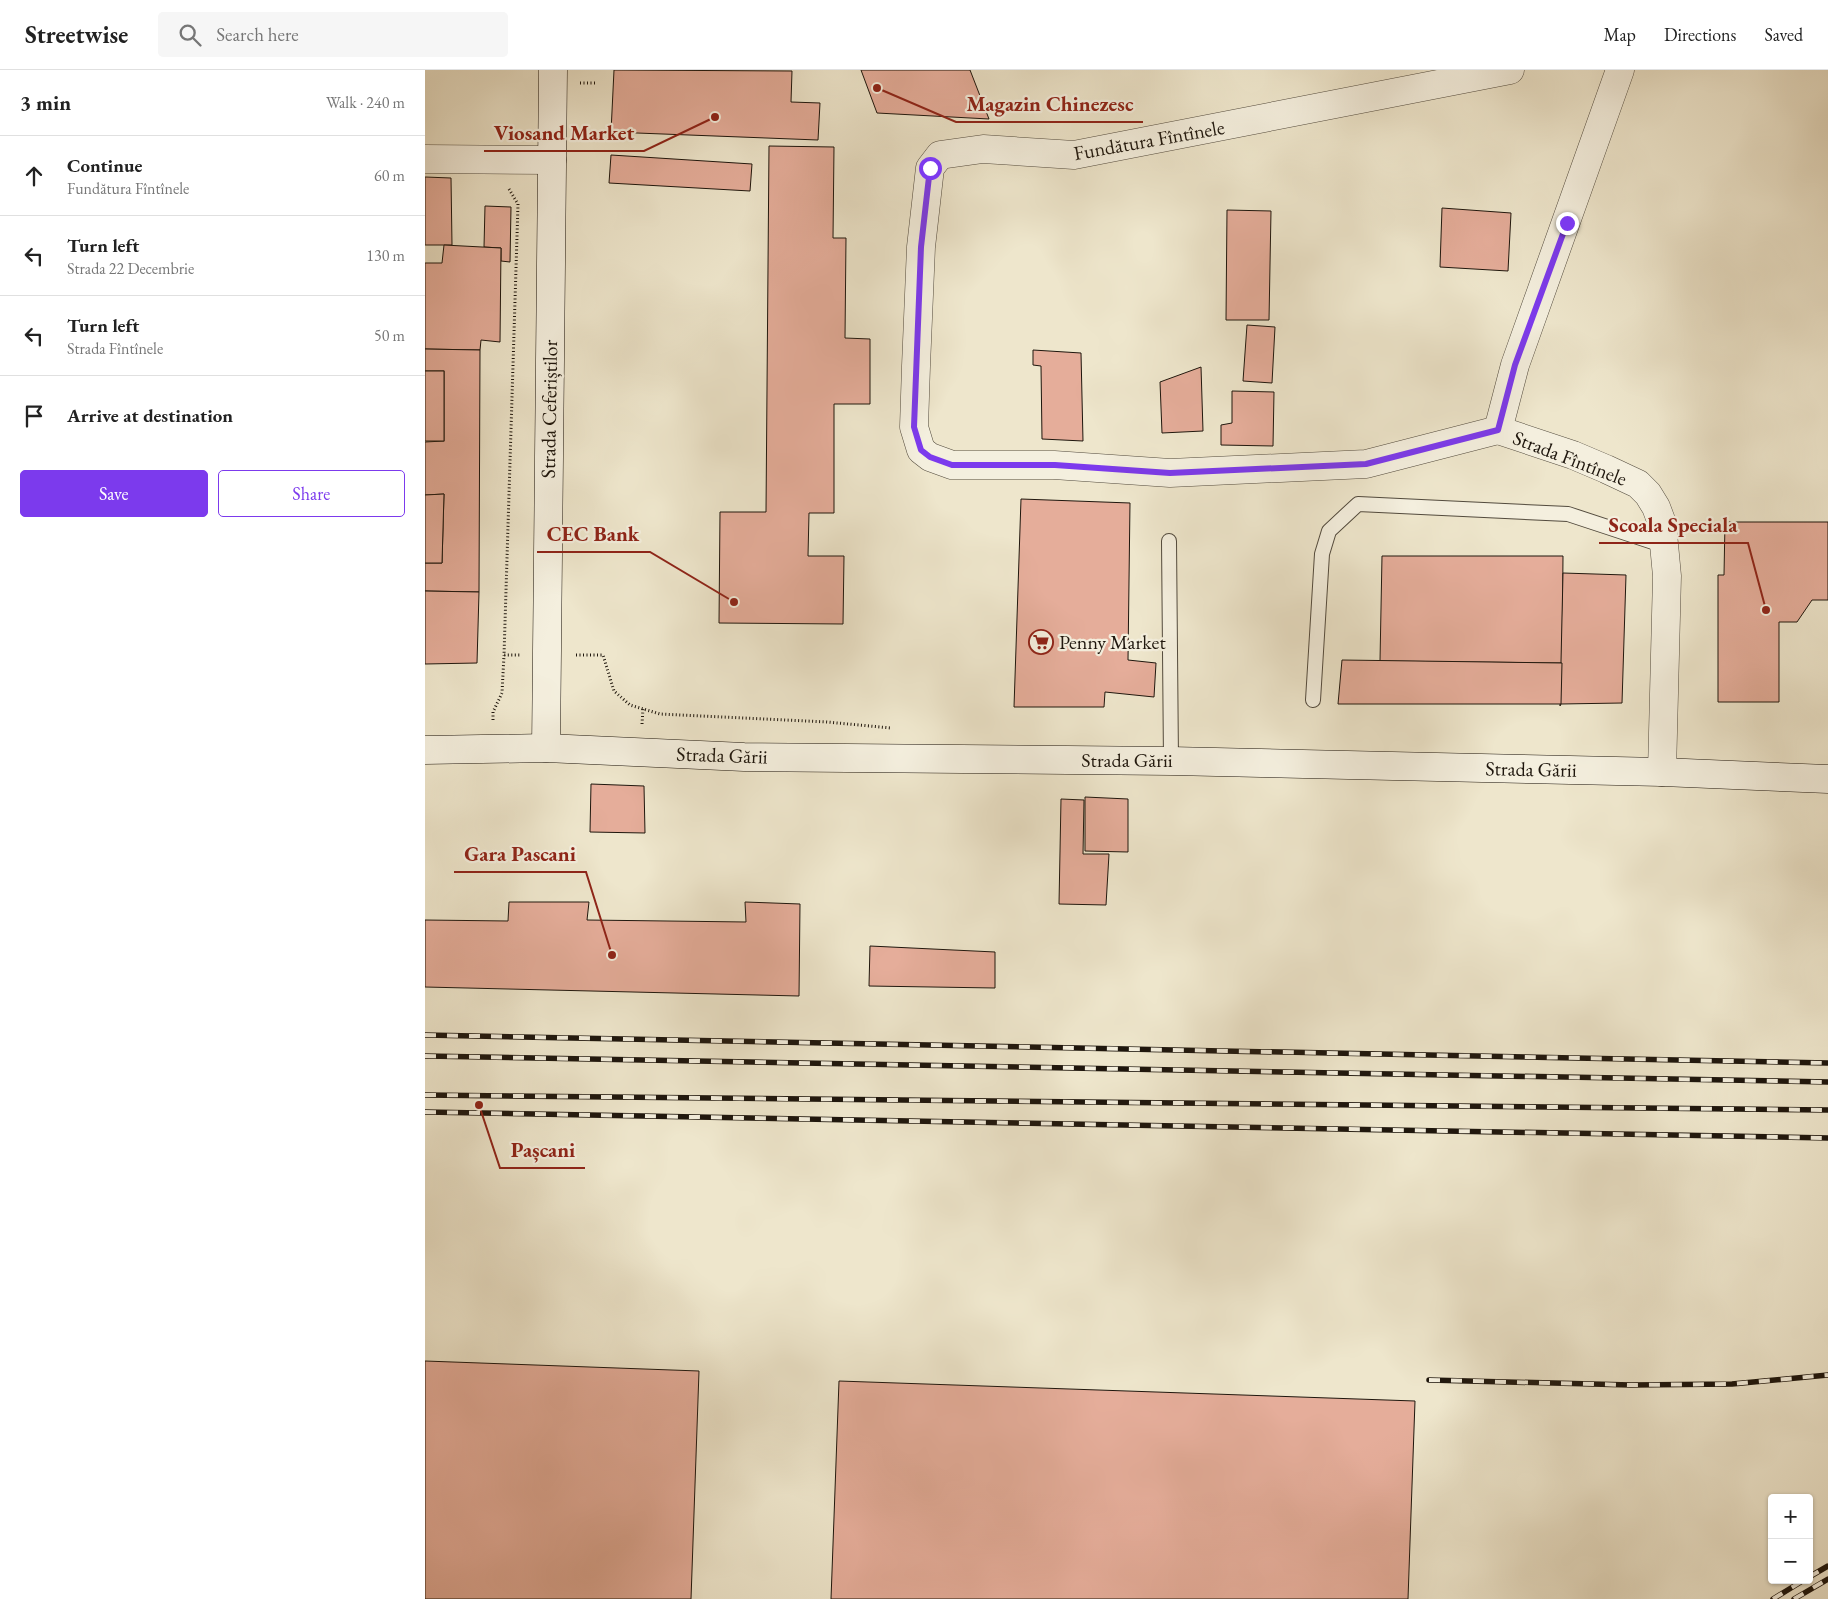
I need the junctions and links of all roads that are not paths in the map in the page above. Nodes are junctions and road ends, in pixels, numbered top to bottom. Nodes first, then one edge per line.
1 (553, 70) edge
2 (1510, 70) edge
3 (1621, 70) edge
4 (425, 159) edge
5 (552, 160) junction
6 (1498, 430) junction
7 (1169, 541) dead end
8 (1665, 546) junction
9 (1313, 700) dead end
10 (546, 748) junction
11 (425, 750) edge
12 (1171, 761) junction
13 (1663, 772) junction
14 (1828, 779) edge

1 - 5 street, Strada Ceferiștilor
2 - 6 street, Fundătura Fîntînele
3 - 6 street, Strada Fîntînele
4 - 5 street
5 - 10 street, Strada Ceferiștilor
6 - 8 street, Strada Fîntînele
7 - 12 lane
8 - 9 lane
8 - 13 street, Strada Fîntînele
10 - 11 street, Strada Gării
10 - 12 street, Strada Gării
12 - 13 street, Strada Gării
13 - 14 street, Strada Gării

